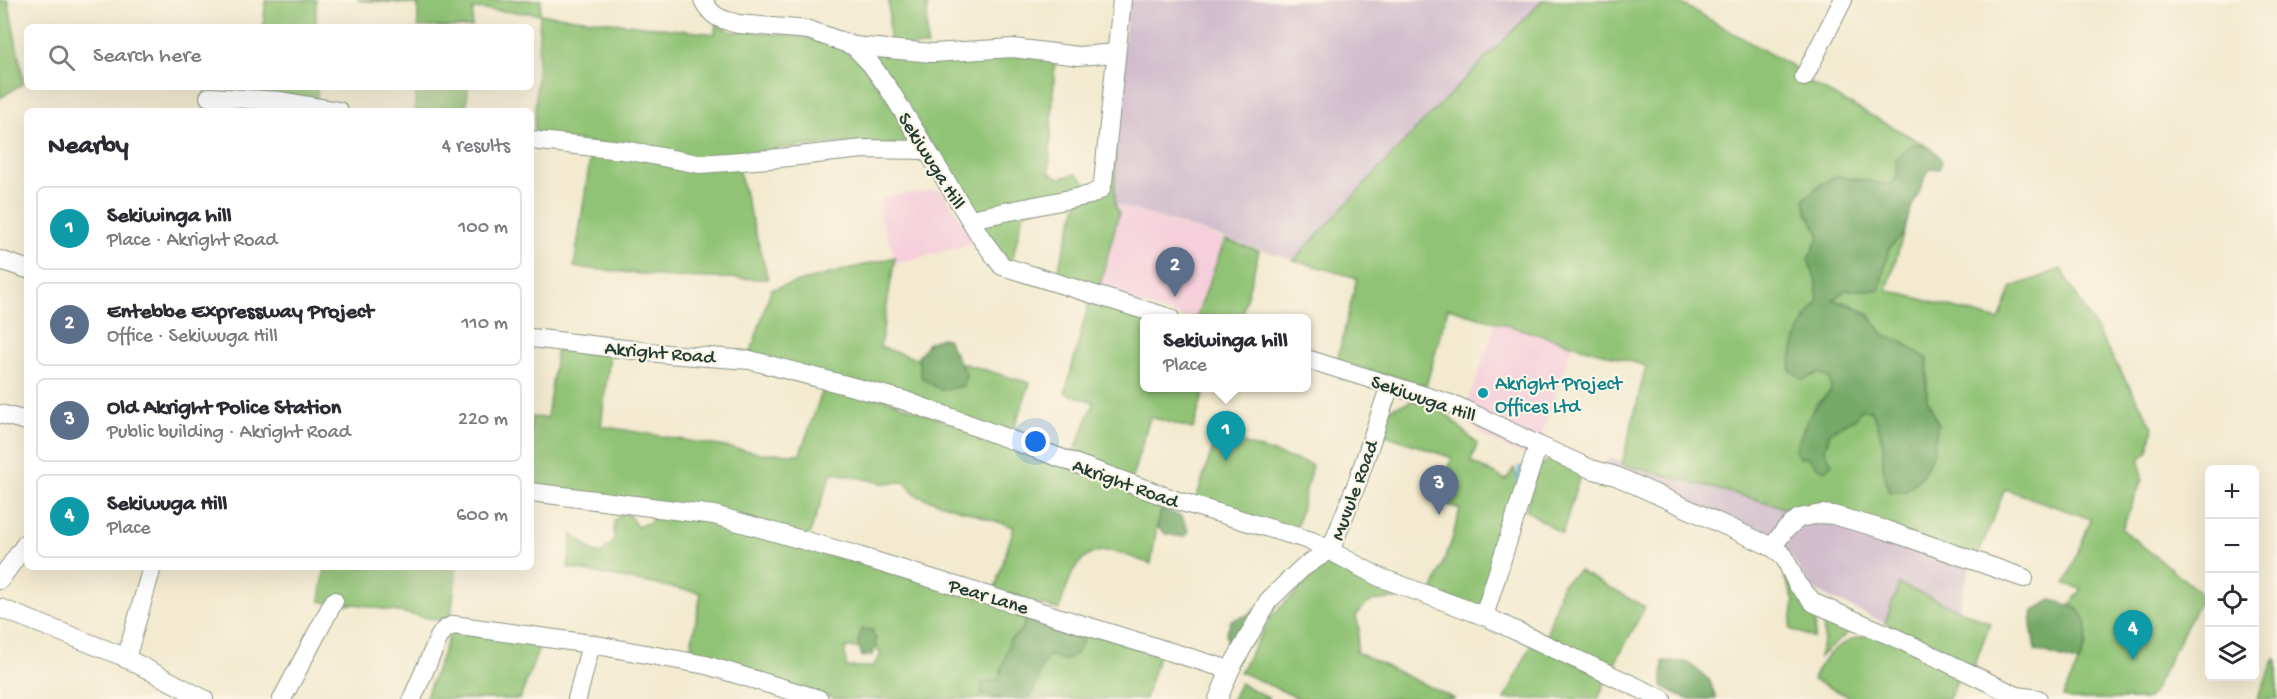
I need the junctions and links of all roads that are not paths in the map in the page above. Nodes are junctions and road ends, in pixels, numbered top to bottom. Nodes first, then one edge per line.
1 (703, 0) edge
2 (1122, 0) edge
3 (1843, 0) edge
4 (854, 46) junction
5 (1116, 53) junction
6 (1804, 76) dead end
7 (210, 97) dead end
8 (322, 108) edge
9 (534, 140) edge
10 (927, 150) junction
11 (970, 219) junction
12 (0, 260) edge
13 (24, 267) edge
14 (1157, 314) edge
15 (534, 338) edge
16 (1311, 360) edge
17 (1390, 385) junction
18 (0, 414) edge
19 (24, 420) edge
20 (1538, 445) junction
21 (534, 492) edge
22 (24, 546) edge
23 (1772, 547) junction
24 (1331, 549) junction
25 (151, 570) edge
26 (2024, 578) dead end
27 (0, 580) edge
28 (334, 601) dead end
29 (0, 608) edge
30 (1484, 616) junction
31 (591, 644) junction
32 (126, 659) junction
33 (1230, 670) junction
34 (204, 699) edge
35 (282, 699) edge
36 (412, 699) edge
37 (577, 699) edge
38 (819, 699) edge
39 (1218, 699) edge
40 (1662, 699) edge
41 (2038, 699) edge

1 - 4 street, Sekiwuga Hill
2 - 5 street
3 - 6 street
4 - 5 street
4 - 10 street, Sekiwuga Hill
5 - 11 street
7 - 8 street
9 - 10 street
10 - 11 street, Sekiwuga Hill
11 - 14 street, Sekiwuga Hill
12 - 13 street
15 - 24 street, Akright Road
16 - 17 street, Sekiwuga Hill
17 - 20 street, Sekiwuga Hill
17 - 24 street, Muvule Road
18 - 19 street
20 - 23 street, Sekiwuga Hill
20 - 30 street
21 - 33 street, Pear Lane
22 - 27 street
23 - 26 street
23 - 41 street
24 - 30 street, Akright Road
24 - 33 street, Muvule Road
25 - 32 street
28 - 35 street
29 - 32 street
30 - 40 street, Akright Road
31 - 36 street
31 - 37 street
31 - 38 street
32 - 34 street
33 - 39 street, Muvule Road

